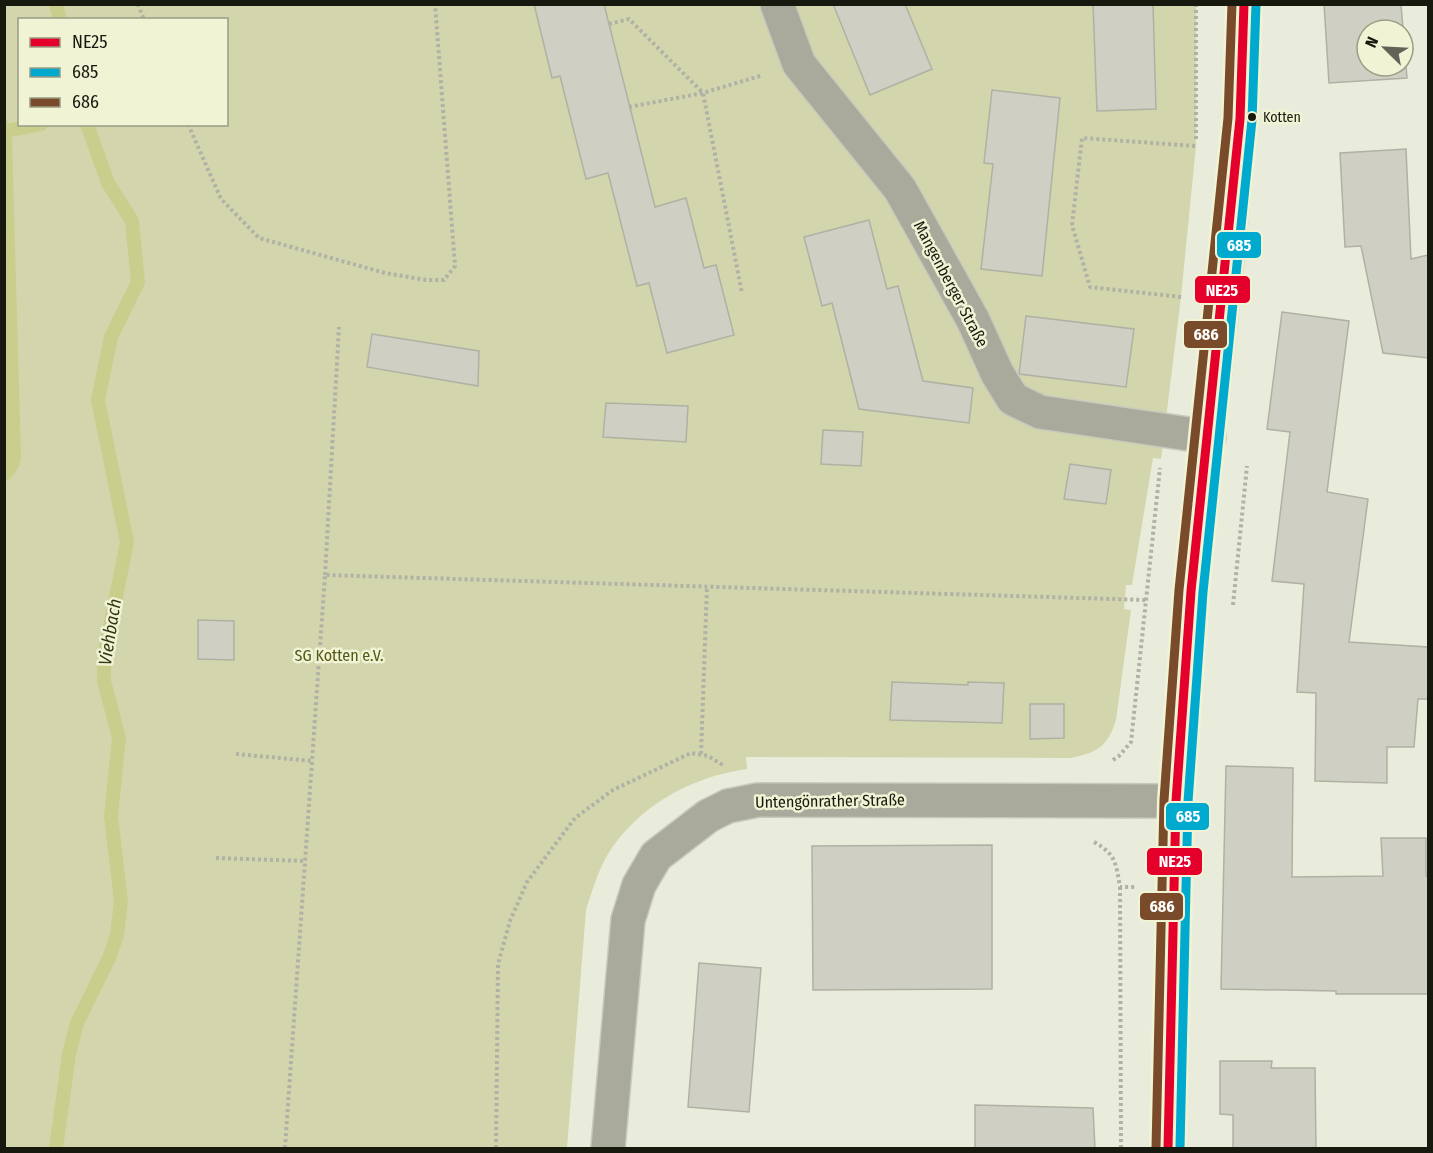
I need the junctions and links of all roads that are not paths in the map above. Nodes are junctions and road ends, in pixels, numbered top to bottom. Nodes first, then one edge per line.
1 (777, 4) edge
2 (1244, 4) edge
3 (1209, 437) junction
4 (1176, 801) junction
5 (608, 1149) edge
6 (1168, 1149) edge

1 - 3 street, Mangenberger Straße
2 - 3 main road
3 - 4 main road
4 - 5 street, Untengönrather Straße
4 - 6 main road

